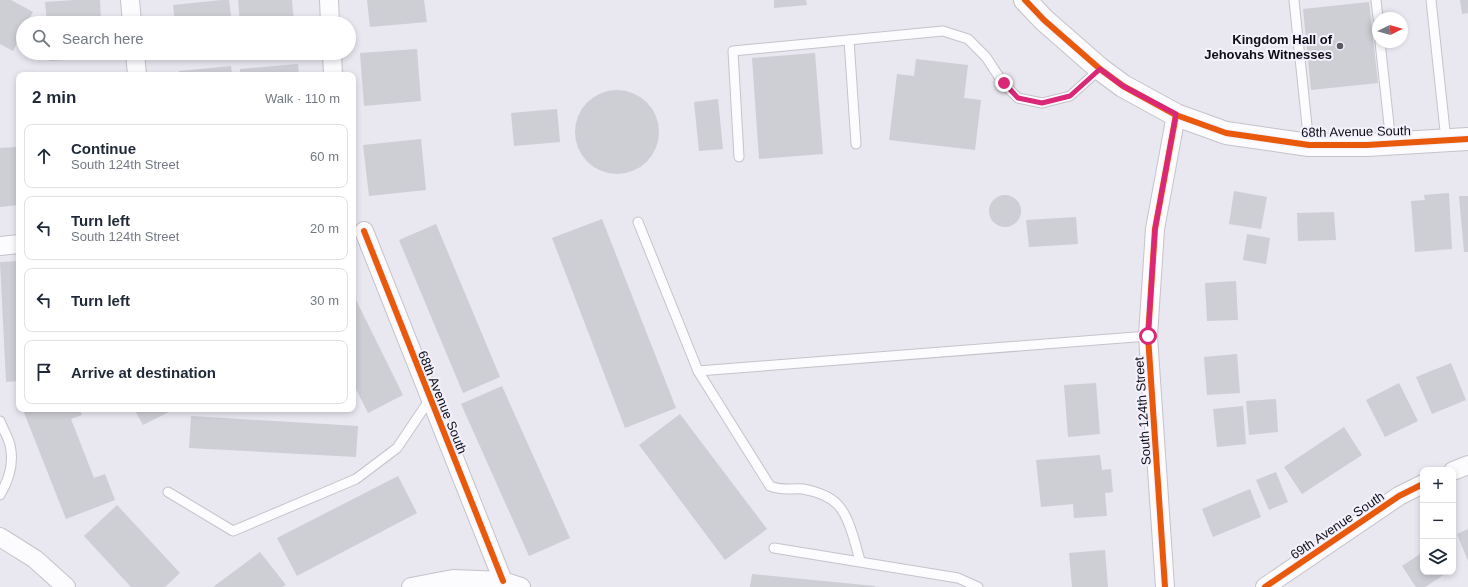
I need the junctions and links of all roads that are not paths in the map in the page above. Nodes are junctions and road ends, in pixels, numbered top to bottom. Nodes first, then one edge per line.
1 (130, 0) edge
2 (329, 0) edge
3 (1025, 0) edge
4 (1294, 0) edge
5 (1376, 0) edge
6 (1431, 0) edge
7 (1377, 12) edge
8 (131, 16) edge
9 (330, 16) edge
10 (849, 40) junction
11 (1381, 48) edge
12 (136, 60) edge
13 (332, 60) edge
14 (1100, 69) junction
15 (137, 72) edge
16 (333, 72) edge
17 (1176, 114) junction
18 (1468, 138) edge
19 (1446, 140) junction
20 (1391, 143) junction
21 (856, 144) dead end
22 (1309, 145) junction
23 (740, 157) dead end
24 (638, 222) dead end
25 (358, 231) edge
26 (16, 244) edge
27 (0, 246) edge
28 (1148, 336) junction
29 (698, 370) junction
30 (430, 399) junction
31 (0, 421) edge
32 (1468, 465) edge
33 (1456, 470) edge
34 (1420, 486) edge
35 (168, 492) dead end
36 (0, 495) edge
37 (0, 537) edge
38 (774, 548) dead end
39 (860, 562) junction
40 (503, 581) junction
41 (477, 584) edge
42 (66, 587) edge
43 (411, 587) edge
44 (521, 587) edge
45 (978, 587) edge
46 (1165, 587) edge
47 (1265, 587) edge

1 - 8 street
2 - 9 street
3 - 14 street
4 - 22 lane
5 - 7 lane
6 - 19 lane
10 - 14 lane
10 - 21 lane
10 - 23 lane
11 - 20 lane
12 - 15 street
13 - 16 street
14 - 17 street
17 - 22 street, 68th Avenue South
17 - 28 street, South 124th Street
18 - 19 street, 68th Avenue South
19 - 20 street, 68th Avenue South
20 - 22 street, 68th Avenue South
24 - 29 lane
25 - 30 street, 68th Avenue South
26 - 27 street
28 - 29 lane
28 - 46 street, South 124th Street
29 - 39 lane
30 - 35 lane
30 - 40 street, 68th Avenue South
31 - 36 lane
32 - 33 street
34 - 47 street, 69th Avenue South
37 - 42 street
38 - 39 lane
39 - 45 lane
40 - 41 street
40 - 44 street
41 - 43 street

